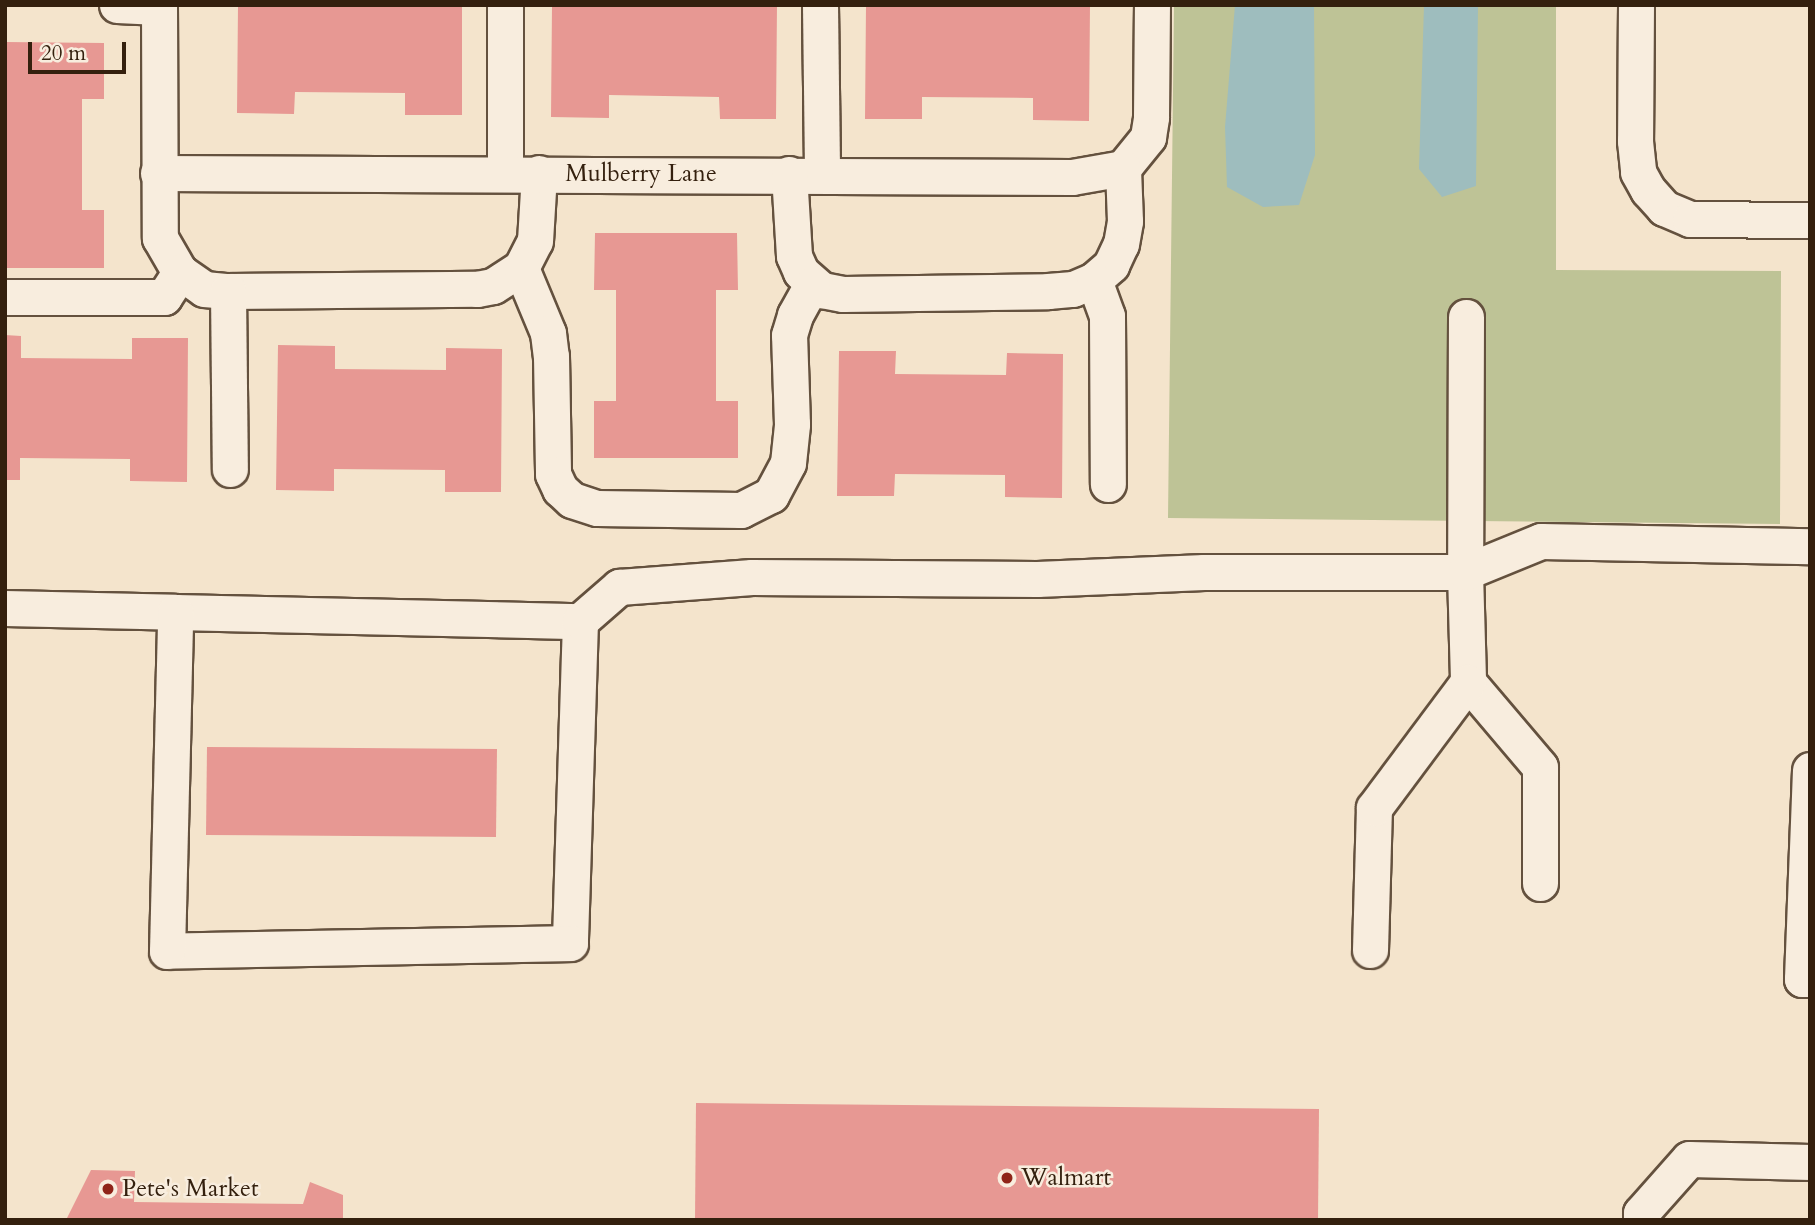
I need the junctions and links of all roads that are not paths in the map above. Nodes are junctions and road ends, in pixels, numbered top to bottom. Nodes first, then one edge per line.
1 (117, 5) edge
2 (505, 5) edge
3 (820, 5) edge
4 (1152, 5) edge
5 (1636, 5) edge
6 (159, 6) edge
7 (1123, 168) junction
8 (158, 173) junction
9 (522, 173) junction
10 (805, 174) junction
11 (1810, 220) edge
12 (520, 268) junction
13 (180, 272) junction
14 (1094, 280) junction
15 (812, 284) junction
16 (228, 291) junction
17 (5, 297) edge
18 (1466, 317) dead end
19 (230, 469) dead end
20 (1108, 484) dead end
21 (1810, 546) edge
22 (1465, 572) junction
23 (5, 608) edge
24 (175, 612) junction
25 (580, 621) junction
26 (1468, 682) junction
27 (1810, 770) edge
28 (1540, 883) dead end
29 (1370, 950) dead end
30 (1810, 979) edge
31 (1810, 1162) edge
32 (1641, 1220) edge

1 - 6 street
2 - 9 street
3 - 10 street
4 - 7 street
5 - 11 street
6 - 8 street
7 - 10 street, Mulberry Lane
7 - 14 street
8 - 9 street, Mulberry Lane
8 - 13 street
9 - 10 street, Mulberry Lane
9 - 12 street
10 - 15 street
12 - 15 street
12 - 16 street
13 - 16 street
13 - 17 street
14 - 15 street
14 - 20 street
16 - 19 street
18 - 22 street
21 - 22 street
22 - 25 street
22 - 26 street
23 - 24 street
24 - 25 street
24 - 25 street
26 - 28 street
26 - 29 street
27 - 30 street
31 - 32 street

